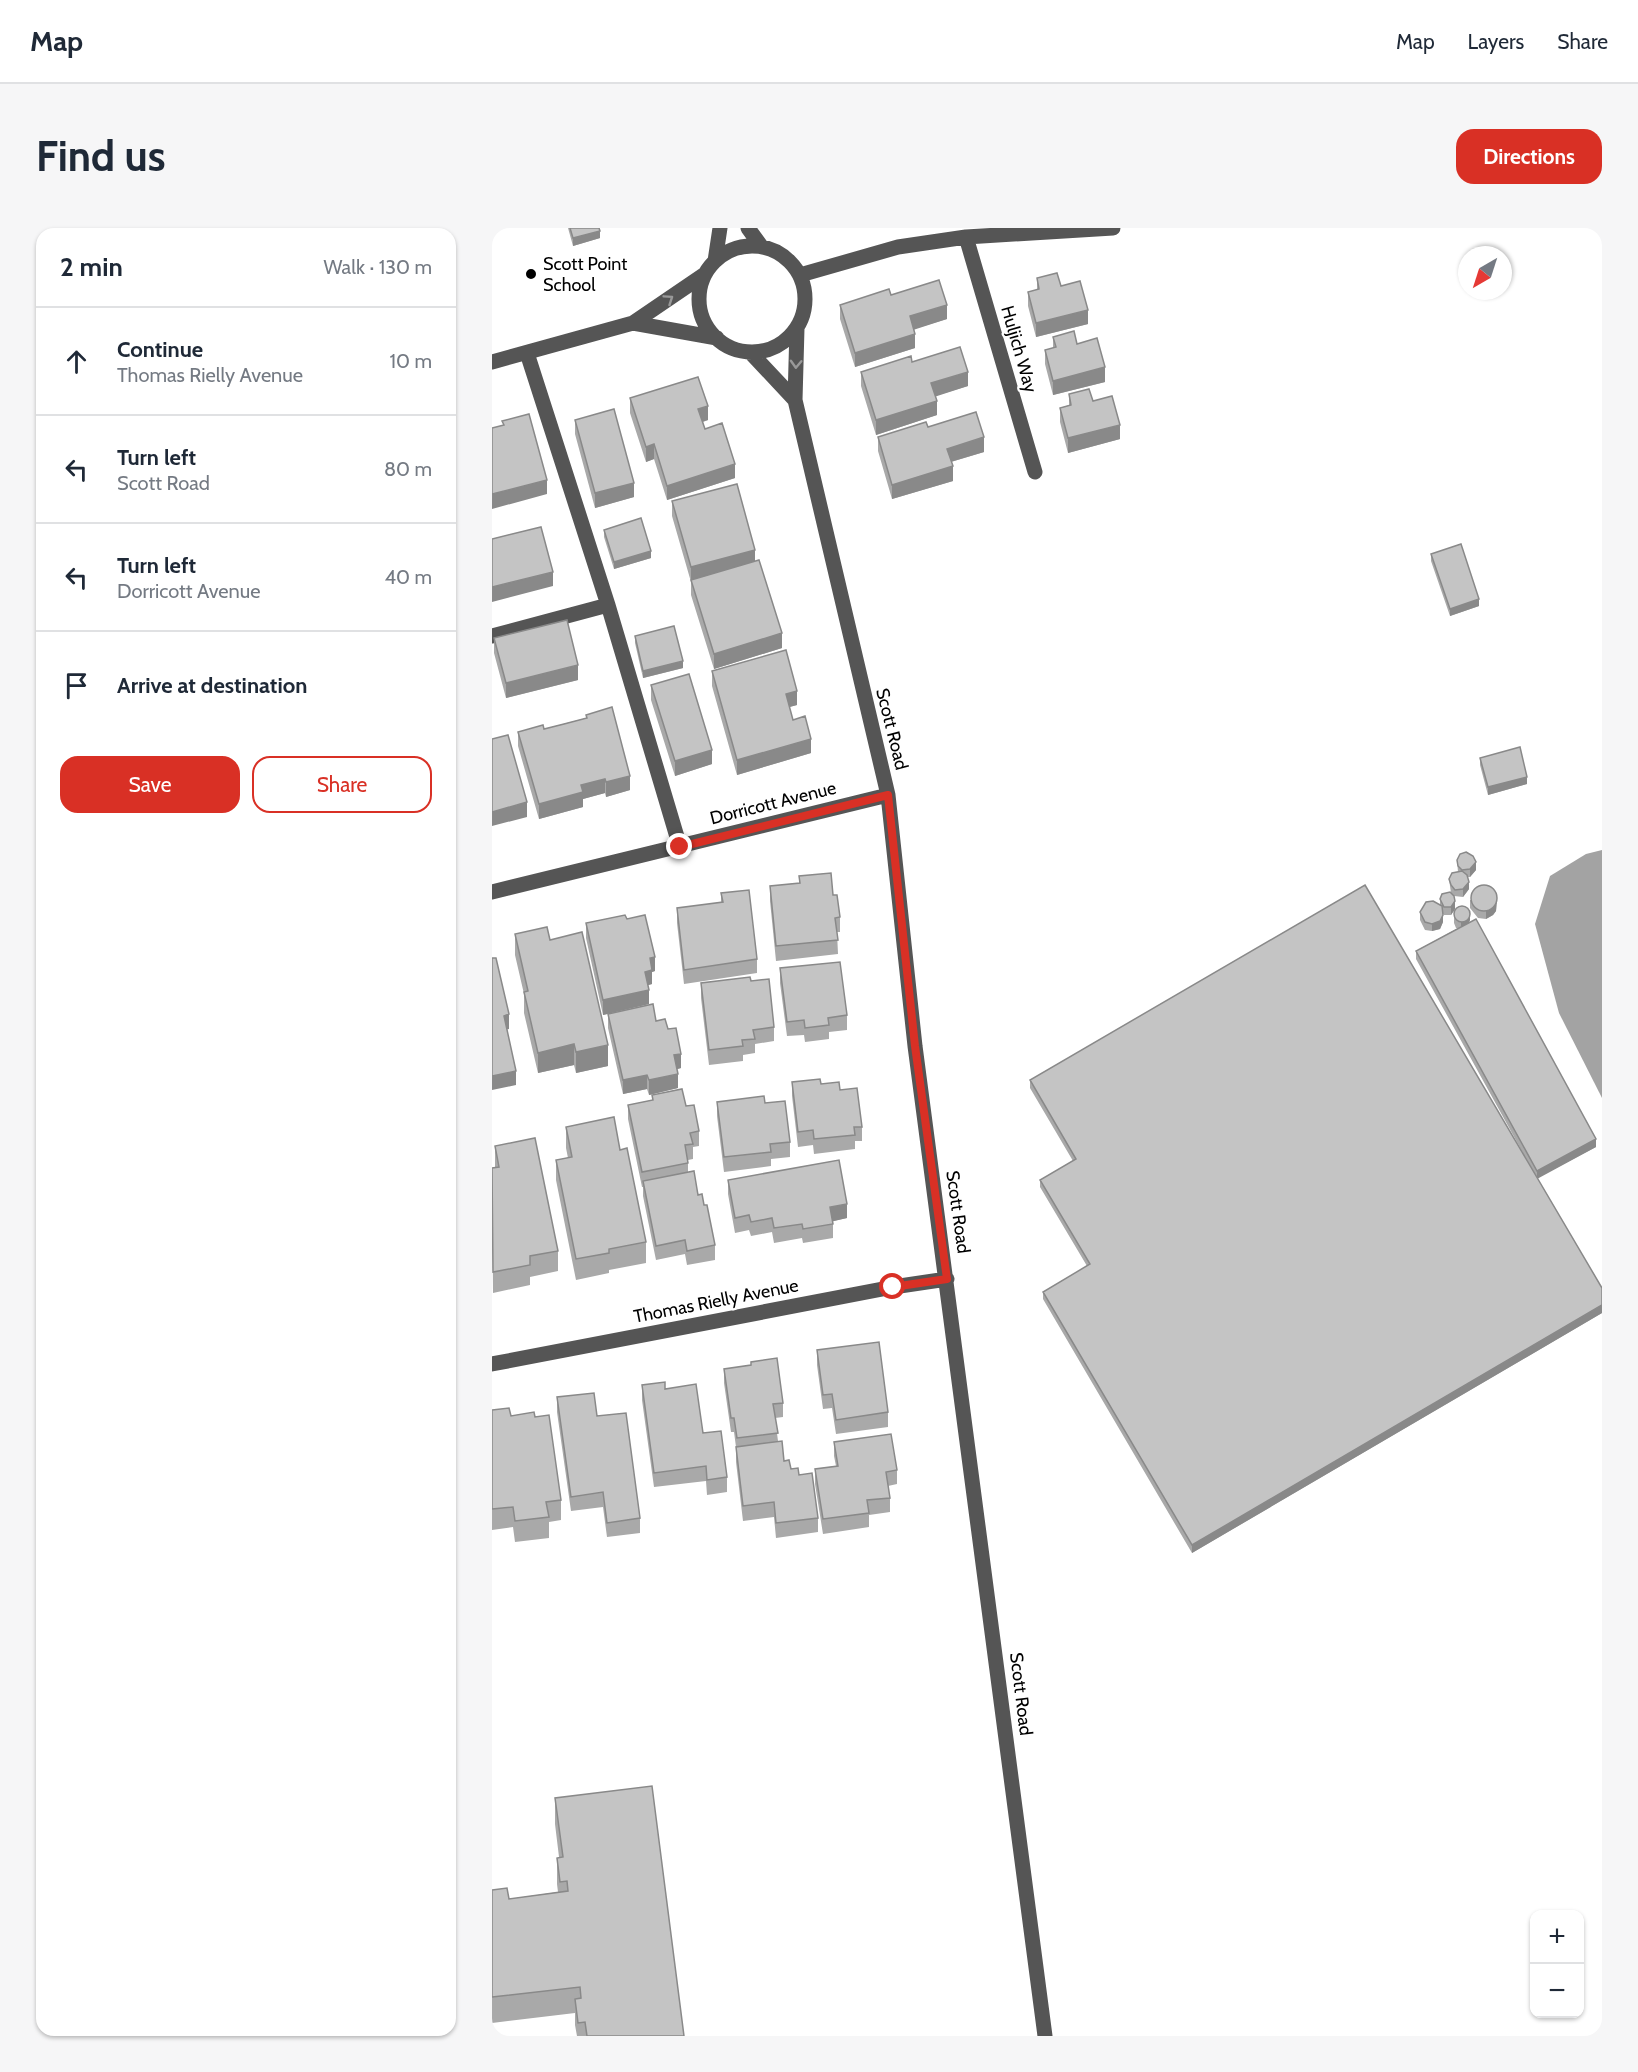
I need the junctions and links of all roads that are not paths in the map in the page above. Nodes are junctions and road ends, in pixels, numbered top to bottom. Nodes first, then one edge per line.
1 (720, 228) edge
2 (748, 228) edge
3 (1113, 228) edge
4 (966, 237) junction
5 (761, 246) junction
6 (715, 261) junction
7 (705, 274) junction
8 (800, 275) junction
9 (633, 323) junction
10 (797, 328) junction
11 (717, 338) junction
12 (750, 352) junction
13 (526, 353) junction
14 (492, 362) edge
15 (795, 400) junction
16 (1035, 472) dead end
17 (608, 605) junction
18 (492, 636) edge
19 (888, 795) junction
20 (680, 847) junction
21 (492, 892) edge
22 (947, 1279) junction
23 (492, 1364) edge
24 (1045, 2036) edge

1 - 6 street
2 - 5 street
3 - 4 street
4 - 8 street
4 - 16 street, Huljich Way
5 - 6 street
5 - 8 street
6 - 7 street
9 -> 7 street
7 - 11 street
8 - 10 street, Scott Road
9 - 11 street, Scott Road
9 - 13 street
10 - 12 street
10 -> 15 street, Scott Road
11 - 12 street, Scott Road
12 - 15 street, Scott Road
13 - 14 street
13 - 17 street
15 - 19 street, Scott Road
17 - 18 street
17 - 20 street
19 - 20 street, Dorricott Avenue
19 - 22 street, Scott Road
20 - 21 street, Dorricott Avenue
22 - 23 street, Thomas Rielly Avenue
22 - 24 street, Scott Road

